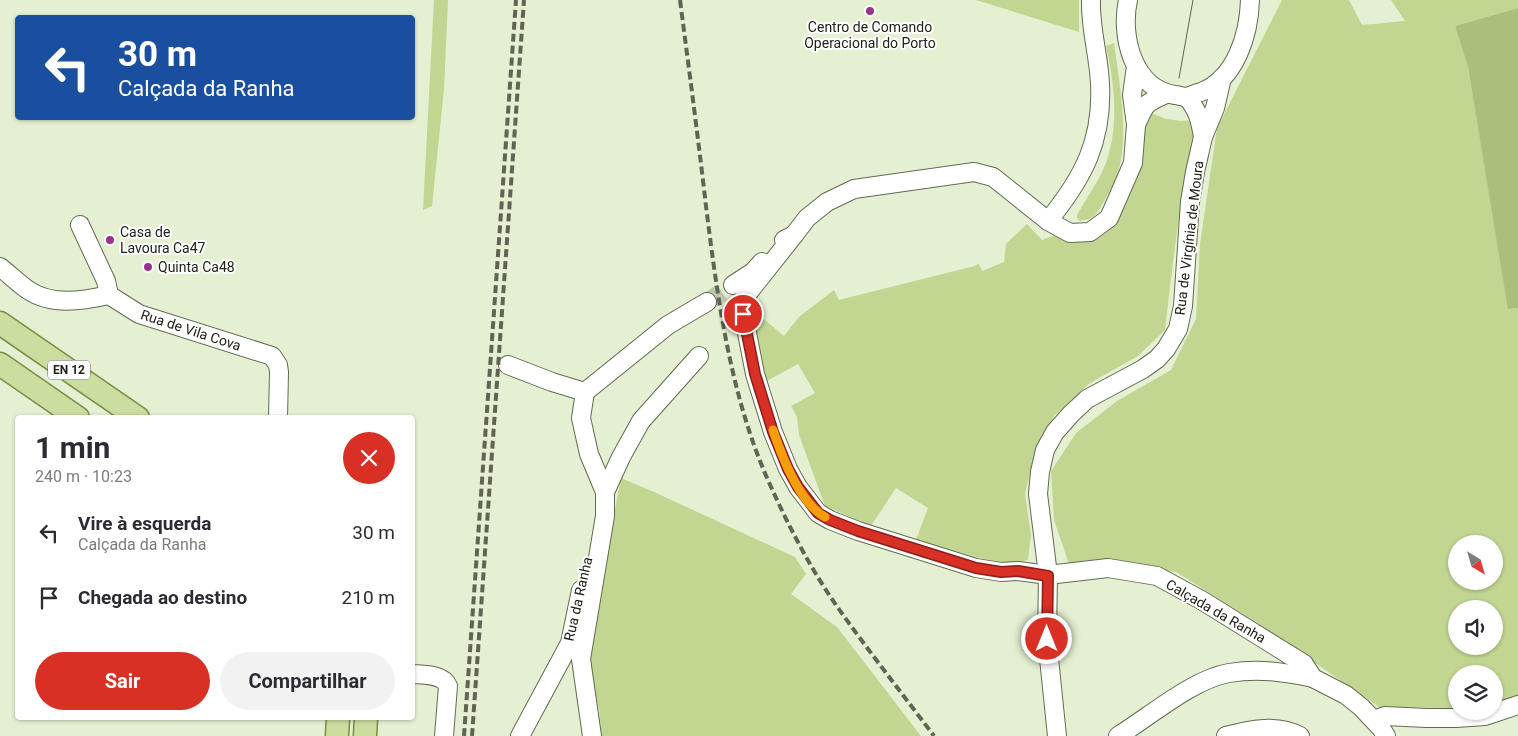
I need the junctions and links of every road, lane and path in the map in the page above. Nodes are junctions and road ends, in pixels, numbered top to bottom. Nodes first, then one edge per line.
1 (1091, 0) edge
2 (1128, 0) edge
3 (1252, 2) edge
4 (1136, 66) junction
5 (1222, 78) junction
6 (1166, 94) junction
7 (1187, 97) junction
8 (1136, 125) junction
9 (1203, 137) junction
10 (1048, 221) junction
11 (80, 225) dead end
12 (794, 235) junction
13 (0, 267) edge
14 (734, 285) tunnel mouth
15 (109, 295) junction
16 (707, 302) tunnel mouth
17 (0, 323) edge
18 (699, 356) dead end
19 (0, 364) edge
20 (508, 365) dead end
21 (585, 392) junction
22 (74, 415) edge
23 (134, 415) edge
24 (278, 415) edge
25 (605, 492) junction
26 (605, 516) junction
27 (1048, 576) junction
28 (415, 674) edge
29 (1314, 678) junction
30 (1518, 705) edge
31 (338, 720) edge
32 (366, 720) edge
33 (1374, 720) junction
34 (1127, 734) edge
35 (338, 736) edge
36 (365, 736) edge
37 (444, 736) edge
38 (522, 736) edge
39 (592, 736) edge
40 (1057, 736) edge
41 (1226, 736) edge
42 (1300, 736) edge
43 (1386, 736) edge

1 - 10 street
2 - 4 street
3 - 5 street
4 - 6 street
4 - 8 street
5 - 7 street
5 - 9 street, Rua de Virgínia de Moura
6 - 7 street
6 - 8 street
7 - 9 street, Rua de Virgínia de Moura
8 - 10 street
9 - 27 street, Rua de Virgínia de Moura
10 - 12 street
11 - 15 street
12 - 14 street
12 - 27 street, Calçada da Ranha
13 - 15 street
15 - 24 street, Rua de Vila Cova
16 - 21 street
17 - 23 main road, EN 12
18 - 25 street
19 - 22 main road, EN 12
20 - 21 street
21 - 25 street, Rua da Ranha
25 - 26 street, Rua da Ranha
26 - 38 street, Rua da Ranha
26 - 39 street, Rua da Ranha
27 - 29 street, Calçada da Ranha
27 - 40 street, Rua de Virgínia de Moura
28 - 37 street
29 - 33 street, Calçada da Ranha
29 - 34 street
30 - 33 street
31 - 35 main road
32 - 36 main road
33 - 43 street, Calçada da Ranha
41 - 42 street

